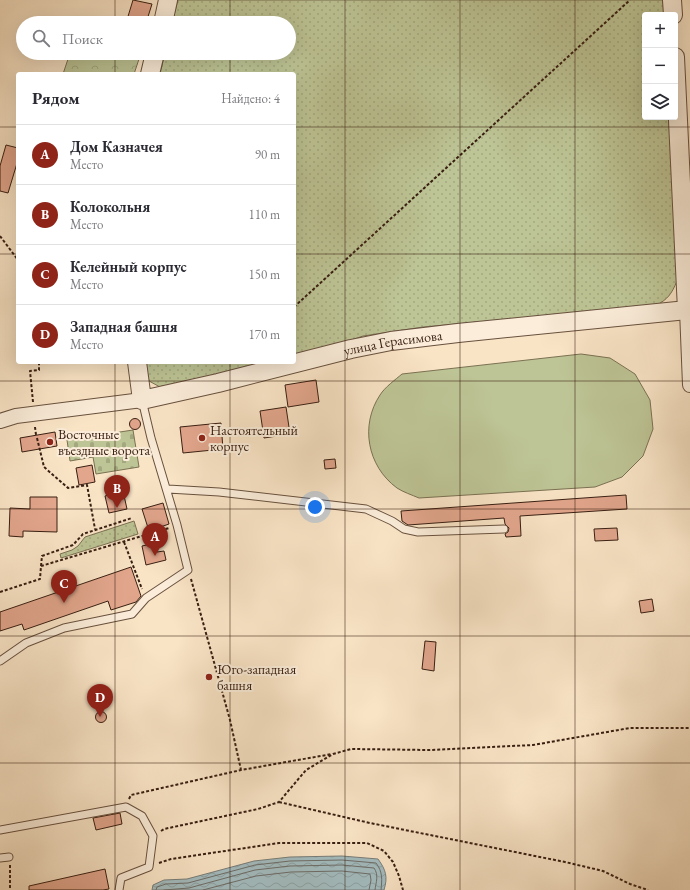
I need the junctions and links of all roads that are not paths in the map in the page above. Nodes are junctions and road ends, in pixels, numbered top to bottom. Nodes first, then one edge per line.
1 (168, 0) edge
2 (672, 0) edge
3 (673, 12) edge
4 (165, 16) edge
5 (153, 60) edge
6 (150, 72) edge
7 (677, 84) edge
8 (686, 228) edge
9 (687, 310) junction
10 (296, 363) edge
11 (137, 364) edge
12 (292, 364) edge
13 (690, 385) edge
14 (142, 400) junction
15 (0, 421) edge
16 (168, 489) junction
17 (504, 529) dead end
18 (0, 661) edge
19 (0, 830) edge
20 (9, 857) road end
21 (0, 858) edge
22 (118, 890) edge

1 - 4 street
2 - 3 street
5 - 6 street
7 - 8 street
8 - 9 street
9 - 10 street, улица Герасимова
9 - 13 street
11 - 14 street
12 - 14 street, улица Герасимова
14 - 15 street
14 - 16 lane
16 - 17 lane
16 - 18 lane
19 - 22 lane
20 - 21 lane

